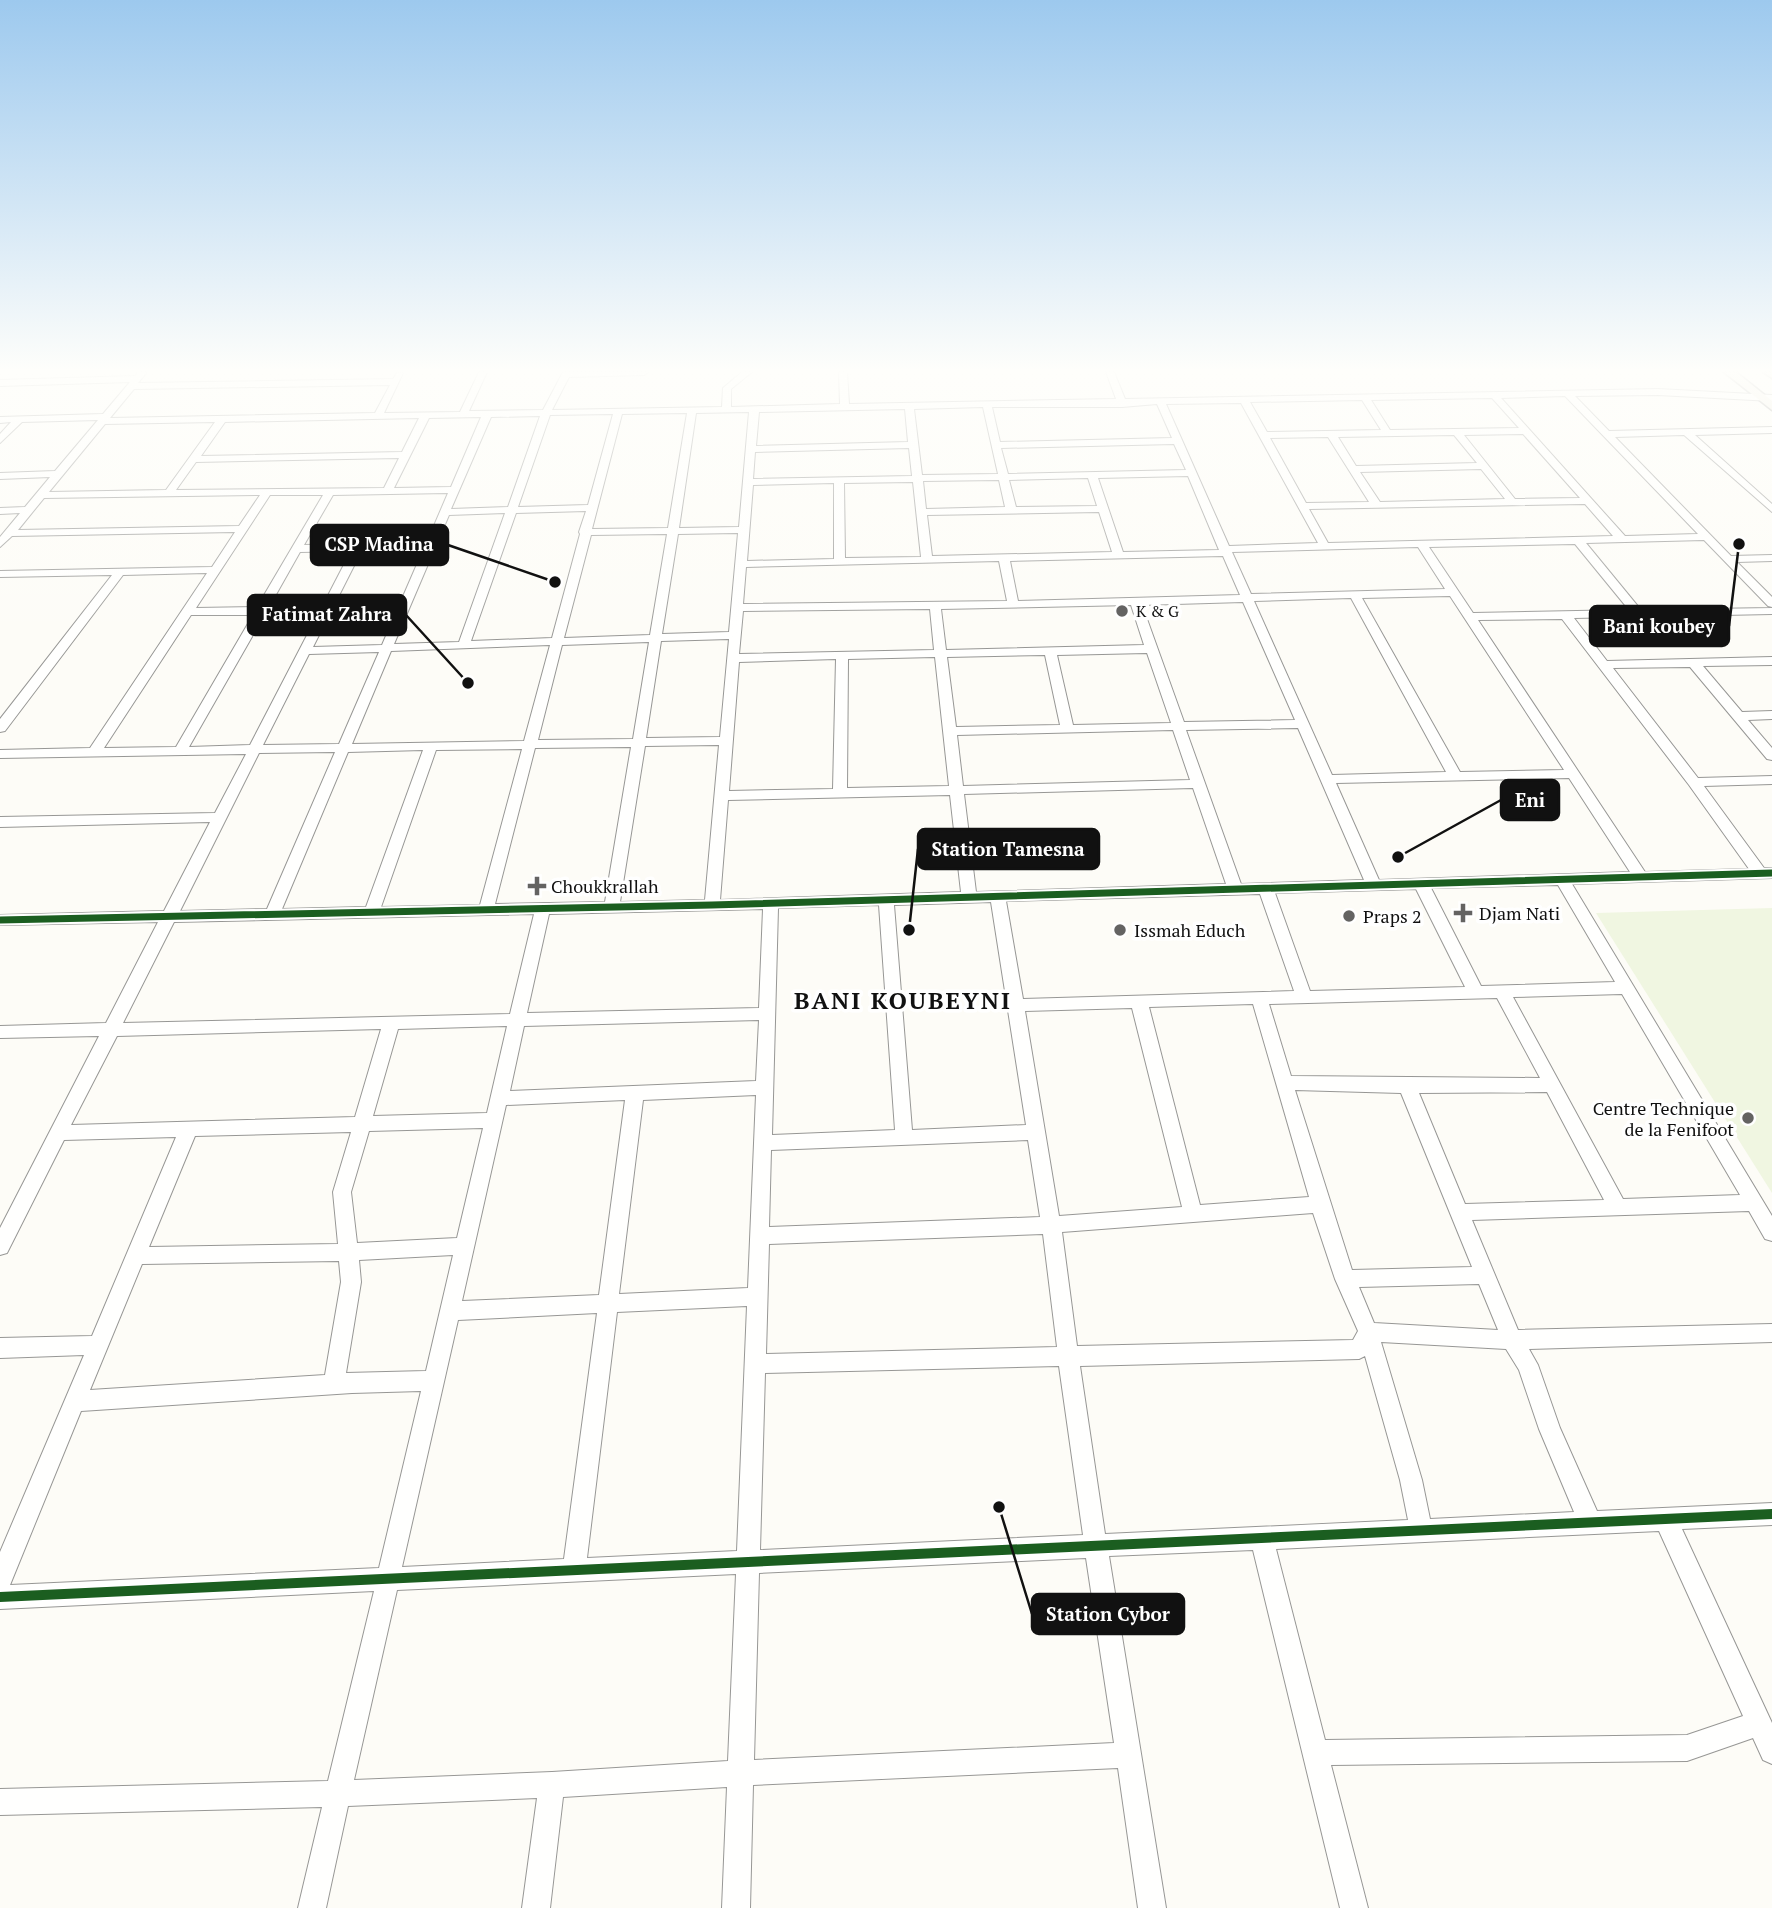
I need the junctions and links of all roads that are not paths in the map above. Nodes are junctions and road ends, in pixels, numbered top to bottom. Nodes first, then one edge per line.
1 (69, 461) edge
2 (192, 461) edge
3 (402, 461) edge
4 (467, 461) edge
5 (529, 461) edge
6 (604, 461) edge
7 (684, 461) edge
8 (750, 461) edge
9 (915, 461) edge
10 (1001, 461) edge
11 (1186, 461) edge
12 (1277, 461) edge
13 (1348, 461) edge
14 (1482, 461) edge
15 (1553, 461) edge
16 (1633, 461) edge
17 (1719, 461) edge
18 (1486, 466) junction
19 (1353, 469) junction
20 (1191, 473) junction
21 (58, 474) junction
22 (0, 476) edge
23 (1092, 476) junction
24 (1004, 477) junction
25 (917, 478) junction
26 (839, 480) junction
27 (748, 482) junction
28 (455, 489) junction
29 (330, 491) junction
30 (387, 491) junction
31 (267, 492) junction
32 (169, 493) junction
33 (40, 495) junction
34 (1760, 498) junction
35 (1772, 498) edge
36 (1589, 501) junction
37 (1513, 503) junction
38 (1376, 504) junction
39 (1302, 506) junction
40 (591, 508) junction
41 (1104, 509) junction
42 (1772, 509) edge
43 (28, 510) junction
44 (511, 510) junction
45 (1011, 510) junction
46 (0, 511) edge
47 (445, 512) junction
48 (921, 512) junction
49 (242, 530) junction
50 (744, 530) junction
51 (672, 531) junction
52 (9, 533) junction
53 (584, 533) junction
54 (1707, 537) junction
55 (1621, 538) junction
56 (1577, 539) junction
57 (1421, 543) junction
58 (0, 544) edge
59 (431, 545) junction
60 (1324, 545) junction
61 (358, 547) junction
62 (296, 549) junction
63 (1225, 551) junction
64 (1119, 556) junction
65 (1004, 558) junction
66 (1772, 558) edge
67 (927, 559) junction
68 (1728, 559) junction
69 (840, 561) junction
70 (741, 564) junction
71 (215, 570) junction
72 (120, 572) junction
73 (0, 574) edge
74 (1454, 592) junction
75 (1354, 594) junction
76 (1247, 598) junction
77 (1135, 601) junction
78 (1013, 604) junction
79 (1772, 604) edge
80 (935, 605) junction
81 (737, 608) junction
82 (261, 610) junction
83 (326, 610) junction
84 (1772, 611) edge
85 (187, 612) junction
86 (1638, 614) junction
87 (1565, 615) junction
88 (1471, 617) junction
89 (735, 635) junction
90 (655, 638) junction
91 (559, 642) junction
92 (464, 645) junction
93 (387, 648) junction
94 (1150, 649) junction
95 (305, 651) junction
96 (1050, 651) junction
97 (942, 653) junction
98 (842, 655) junction
99 (733, 658) junction
100 (1772, 661) edge
101 (1693, 662) junction
102 (1602, 665) junction
103 (1772, 715) edge
104 (1738, 716) junction
105 (1303, 724) junction
106 (1177, 727) junction
107 (0, 728) edge
108 (1067, 729) junction
109 (949, 731) junction
110 (726, 741) junction
111 (638, 743) junction
112 (531, 745) junction
113 (431, 746) junction
114 (343, 748) junction
115 (254, 750) junction
116 (180, 751) junction
117 (94, 753) junction
118 (0, 754) edge
119 (1772, 757) edge
120 (1573, 774) junction
121 (1455, 776) junction
122 (1328, 779) junction
123 (1772, 780) edge
124 (1694, 782) junction
125 (1197, 784) junction
126 (955, 791) junction
127 (840, 792) junction
128 (721, 796) junction
129 (220, 817) junction
130 (0, 821) edge
131 (1766, 873) edge
132 (1641, 877) junction
133 (1562, 879) junction
134 (1421, 884) junction
135 (1374, 885) junction
136 (1266, 888) junction
137 (1235, 889) junction
138 (998, 896) junction
139 (969, 897) junction
140 (886, 900) junction
141 (771, 903) junction
142 (712, 905) junction
143 (612, 907) junction
144 (543, 908) junction
145 (486, 910) junction
146 (372, 912) junction
147 (272, 915) junction
148 (169, 917) junction
149 (0, 920) edge
150 (1626, 988) junction
151 (1502, 991) junction
152 (1476, 992) junction
153 (1304, 996) junction
154 (1259, 998) junction
155 (1139, 1002) junction
156 (1017, 1005) junction
157 (767, 1014) junction
158 (517, 1019) junction
159 (391, 1023) junction
160 (112, 1029) junction
161 (0, 1032) edge
162 (1286, 1083) junction
163 (1552, 1085) junction
164 (1407, 1086) junction
165 (765, 1088) junction
166 (635, 1093) junction
167 (499, 1098) junction
168 (494, 1120) junction
169 (362, 1122) junction
170 (189, 1128) junction
171 (1036, 1132) junction
172 (58, 1133) junction
173 (904, 1137) junction
174 (763, 1143) junction
175 (1754, 1203) junction
176 (1320, 1204) junction
177 (1619, 1209) junction
178 (1461, 1212) junction
179 (1193, 1214) junction
180 (1051, 1225) junction
181 (1772, 1233) edge
182 (760, 1236) junction
183 (465, 1246) junction
184 (0, 1247) edge
185 (349, 1252) junction
186 (135, 1256) junction
187 (1486, 1275) junction
188 (1345, 1279) junction
189 (757, 1297) junction
190 (609, 1304) junction
191 (450, 1311) junction
192 (1367, 1332) junction
193 (1772, 1333) edge
194 (1512, 1340) junction
195 (98, 1345) junction
196 (0, 1348) edge
197 (1069, 1355) junction
198 (755, 1364) junction
199 (433, 1381) junction
200 (334, 1385) junction
201 (75, 1401) junction
202 (1772, 1514) edge
203 (1665, 1519) junction
204 (1590, 1522) junction
205 (1421, 1531) junction
206 (1262, 1538) junction
207 (1096, 1546) junction
208 (748, 1562) junction
209 (574, 1570) junction
210 (388, 1579) junction
211 (0, 1580) edge
212 (0, 1597) edge
213 (1759, 1723) junction
214 (1772, 1751) edge
215 (1318, 1753) junction
216 (1129, 1755) junction
217 (741, 1773) junction
218 (552, 1785) junction
219 (338, 1794) junction
220 (0, 1802) edge
221 (312, 1908) edge
222 (536, 1908) edge
223 (736, 1908) edge
224 (1152, 1908) edge
225 (1354, 1908) edge

1 - 21 street
2 - 32 street
3 - 30 street
4 - 28 street
5 - 44 street
6 - 40 street
7 - 51 street
8 - 27 street
9 - 25 street
10 - 24 street
11 - 20 street
12 - 39 street
13 - 19 street
14 - 18 street
15 - 36 street
16 - 54 street
17 - 34 street
18 - 19 street
18 - 37 street
19 - 38 street
20 - 23 street
20 - 63 street
21 - 22 street
21 - 33 street
23 - 24 street
23 - 41 street
24 - 25 street
24 - 45 street
25 - 26 street
25 - 48 street
26 - 27 street
26 - 69 street
27 - 50 street
28 - 30 street
28 - 47 street
29 - 30 street
29 - 31 street
29 - 62 street
31 - 32 street
31 - 49 street
32 - 33 street
33 - 43 street
34 - 35 street
34 - 42 street
36 - 37 street
36 - 55 street
37 - 38 street
38 - 39 street
39 - 60 street
40 - 44 street
40 - 53 street
41 - 45 street
41 - 64 street
43 - 46 street
43 - 52 street
44 - 47 street
44 - 92 street
45 - 48 street
47 - 59 street
48 - 67 street
49 - 52 street
49 - 71 street
50 - 51 street
50 - 70 street
51 - 53 street
51 - 90 street
52 - 58 street
53 - 91 street
54 - 55 street
54 - 68 street
55 - 56 street
56 - 57 street
56 - 86 street
57 - 60 street
57 - 74 street
59 - 61 street
59 - 93 street
60 - 63 street
61 - 62 street
61 - 83 street
62 - 82 street
63 - 64 street
63 - 76 street
64 - 65 street
65 - 67 street
65 - 78 street
66 - 68 street
67 - 69 street
68 - 79 street
69 - 70 street
70 - 81 street
71 - 72 street
71 - 85 street
72 - 73 street
72 - 107 street
74 - 75 street
74 - 88 street
75 - 76 street
75 - 121 street
76 - 77 street
76 - 105 street
77 - 78 street
77 - 94 street
78 - 80 street
80 - 81 street
80 - 97 street
81 - 89 street
82 - 83 street
82 - 85 street
82 - 116 street
83 - 95 street
84 - 86 street
85 - 117 street
86 - 87 street
87 - 88 street
87 - 102 street
88 - 120 street
89 - 90 street
89 - 99 street
90 - 91 street
90 - 111 street
91 - 92 street
91 - 112 street
92 - 93 street
93 - 95 street
93 - 114 street
94 - 96 street
94 - 106 street
95 - 115 street
96 - 97 street
96 - 108 street
97 - 98 street
97 - 109 street
98 - 99 street
98 - 127 street
99 - 110 street
100 - 101 street
101 - 102 street
101 - 104 street
102 - 124 street
103 - 104 street
104 - 119 street
105 - 106 street
105 - 122 street
106 - 108 street
106 - 125 street
108 - 109 street
109 - 126 street
110 - 111 street
110 - 128 street
111 - 112 street
111 - 143 street
112 - 113 street
112 - 145 street
113 - 114 street
113 - 146 street
114 - 115 street
114 - 147 street
115 - 116 street
115 - 129 street
116 - 117 street
117 - 118 street
120 - 121 street
120 - 132 street
121 - 122 street
122 - 135 street
123 - 124 street
124 - 131 street
125 - 126 street
125 - 137 street
126 - 127 street
126 - 139 street
127 - 128 street
128 - 142 street
129 - 130 street
129 - 148 street
131 - 132 street
132 - 133 street
133 - 134 street
133 - 150 street
134 - 135 street
134 - 152 street
135 - 136 street
136 - 137 street
136 - 153 street
137 - 138 street
138 - 139 street
138 - 156 street
139 - 140 street
140 - 141 street
140 - 173 street
141 - 142 street
141 - 157 street
142 - 143 street
143 - 144 street
144 - 145 street
144 - 158 street
145 - 146 street
146 - 147 street
147 - 148 street
148 - 149 street
148 - 160 street
150 - 151 street
150 - 175 street
151 - 152 street
151 - 163 street
152 - 153 street
153 - 154 street
154 - 155 street
154 - 162 street
155 - 156 street
155 - 179 street
156 - 171 street
157 - 158 street
157 - 165 street
158 - 159 street
158 - 167 street
159 - 160 street
159 - 169 street
160 - 161 street
160 - 172 street
162 - 164 street
162 - 176 street
163 - 164 street
163 - 177 street
164 - 178 street
165 - 166 street
165 - 174 street
166 - 167 street
166 - 190 street
167 - 168 street
168 - 169 street
168 - 183 street
169 - 170 street
169 - 185 street
170 - 172 street
170 - 186 street
171 - 173 street
171 - 180 street
172 - 184 street
173 - 174 street
174 - 182 street
175 - 177 street
175 - 181 street
176 - 179 street
176 - 188 street
177 - 178 street
178 - 187 street
179 - 180 street
180 - 182 street
180 - 197 street
182 - 189 street
183 - 185 street
183 - 191 street
185 - 186 street
185 - 200 street
186 - 195 street
187 - 188 street
187 - 194 street
188 - 192 street
189 - 190 street
189 - 198 street
190 - 191 street
190 - 209 street
191 - 199 street
192 - 194 street
192 - 197 street
192 - 205 street
193 - 194 street
194 - 204 street
195 - 196 street
195 - 201 street
197 - 198 street
197 - 207 street
198 - 208 street
199 - 200 street
199 - 210 street
200 - 201 street
201 - 211 street
202 - 203 street
203 - 204 street
203 - 213 street
204 - 205 street
205 - 206 street
206 - 207 street
206 - 215 street
207 - 208 street
207 - 216 street
208 - 209 street
208 - 217 street
209 - 210 street
210 - 212 street
210 - 219 street
213 - 214 street
213 - 215 street
215 - 225 street
216 - 217 street
216 - 224 street
217 - 218 street
217 - 223 street
218 - 219 street
218 - 222 street
219 - 220 street
219 - 221 street

